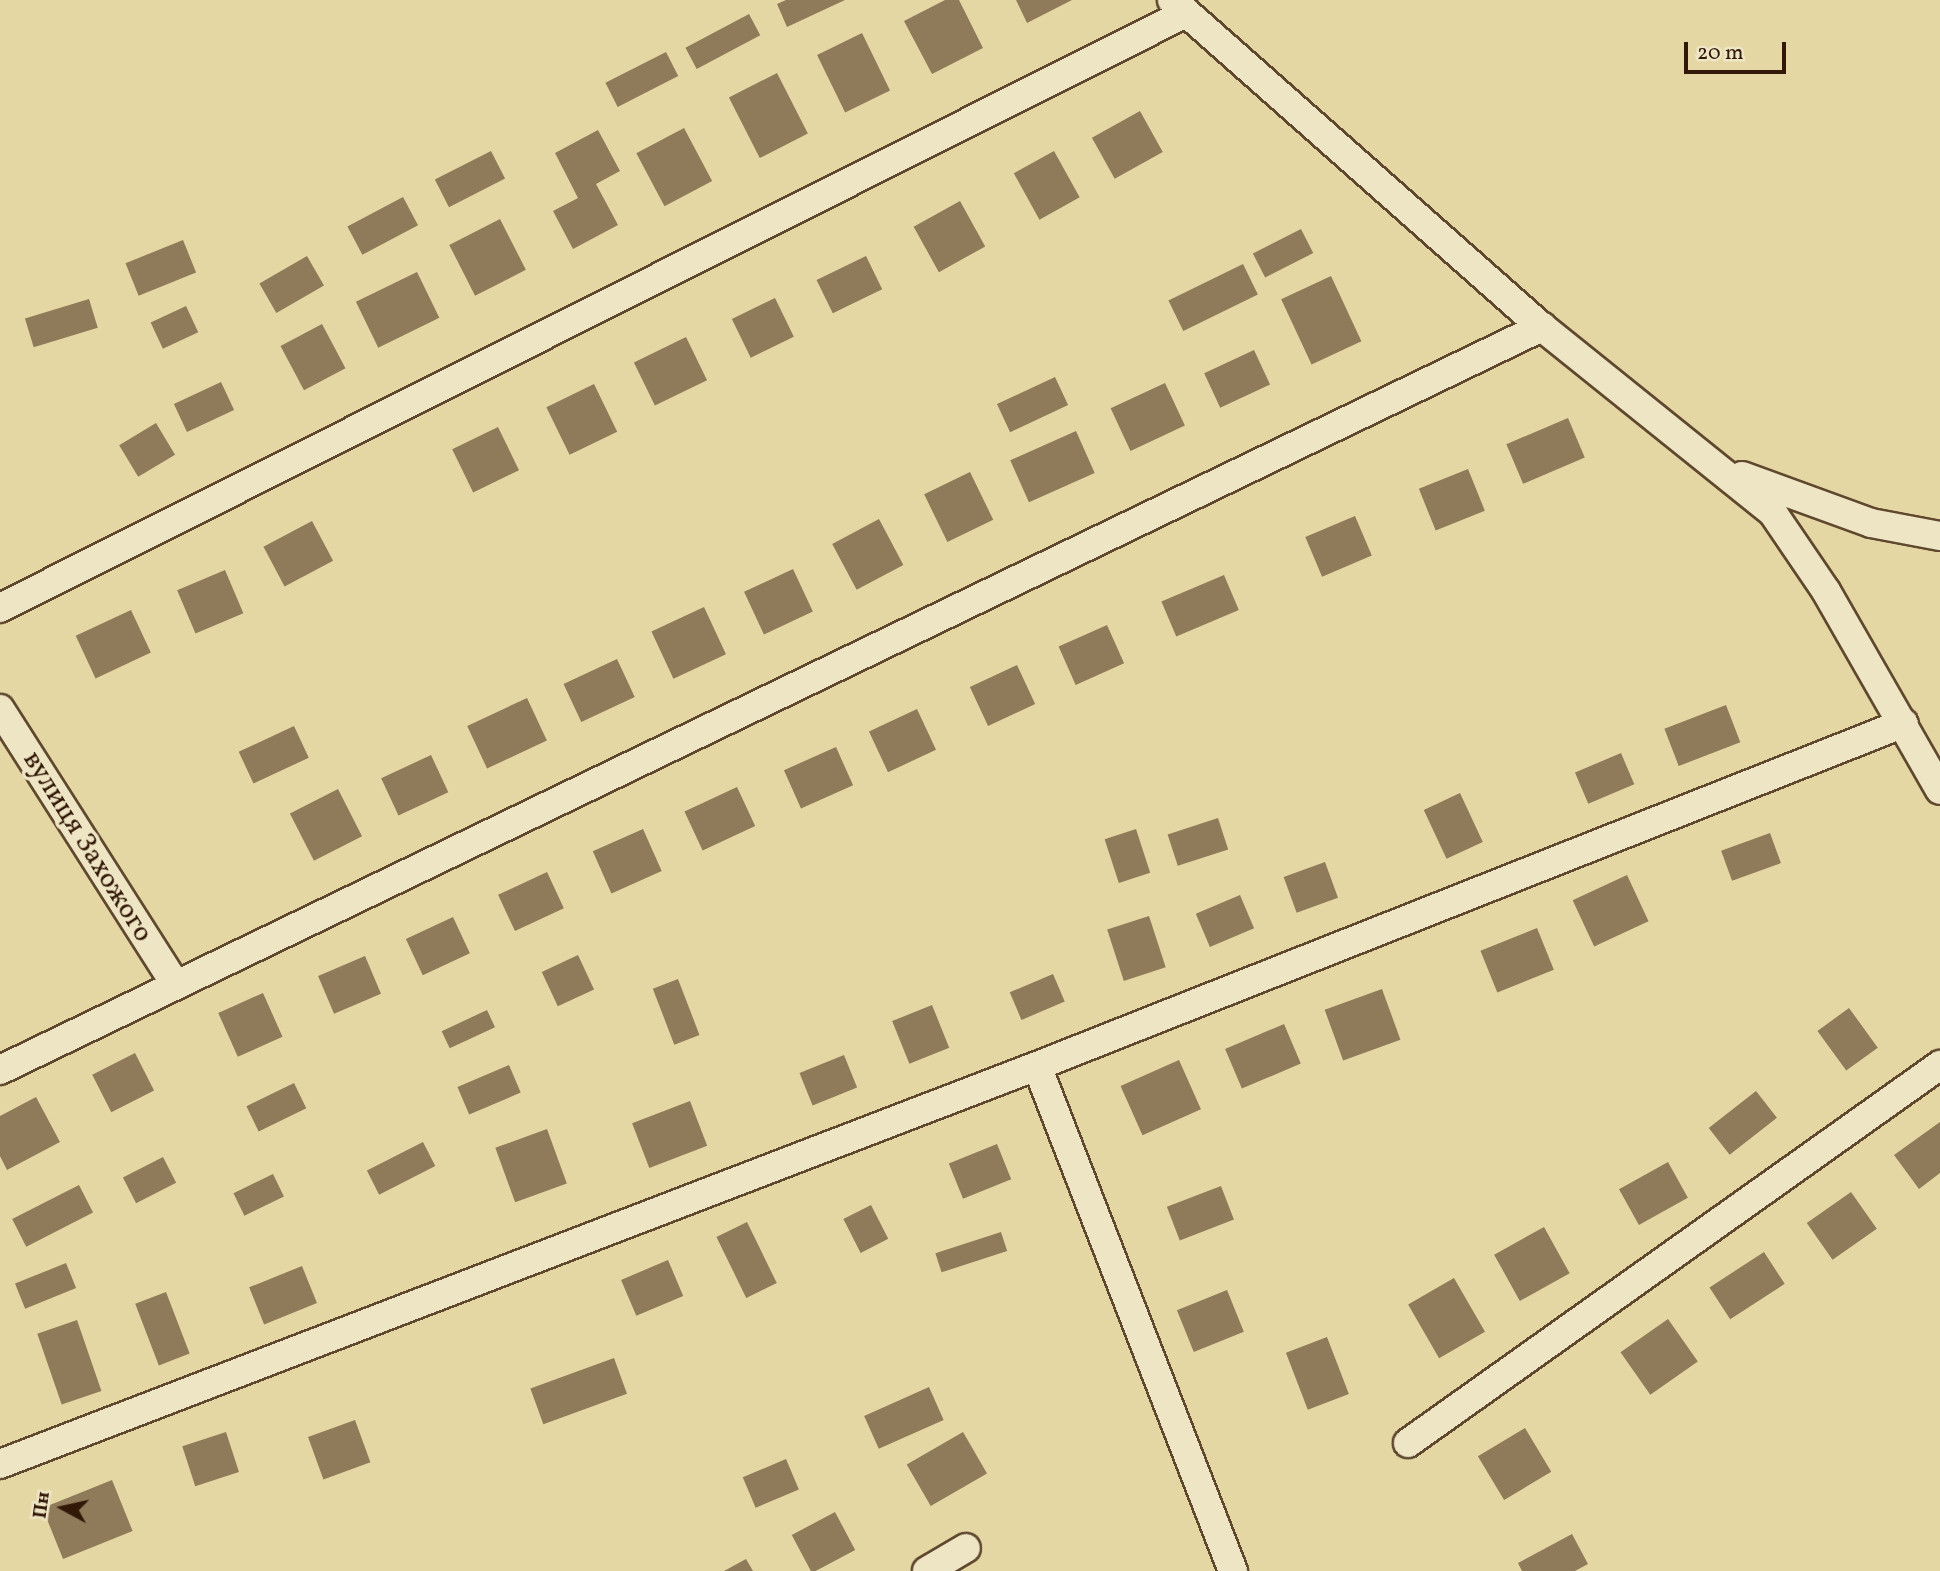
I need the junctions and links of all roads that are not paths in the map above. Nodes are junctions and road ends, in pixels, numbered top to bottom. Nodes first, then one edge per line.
1 (1179, 6) edge
2 (1542, 327) junction
3 (1715, 465) junction
4 (1940, 536) edge
5 (0, 608) edge
6 (0, 709) edge
7 (1905, 723) junction
8 (1940, 790) edge
9 (175, 984) junction
10 (1940, 1065) edge
11 (1037, 1066) junction
12 (0, 1070) edge
13 (1408, 1443) dead end
14 (0, 1464) edge
15 (966, 1548) dead end
16 (927, 1571) edge
17 (1233, 1571) edge

1 - 2 street
1 - 5 street
2 - 3 street
2 - 9 street
3 - 4 street
3 - 7 street
6 - 9 street, вулиця Захожого
7 - 8 street
7 - 11 street
9 - 12 street
10 - 13 street
11 - 14 street
11 - 17 street
15 - 16 street

